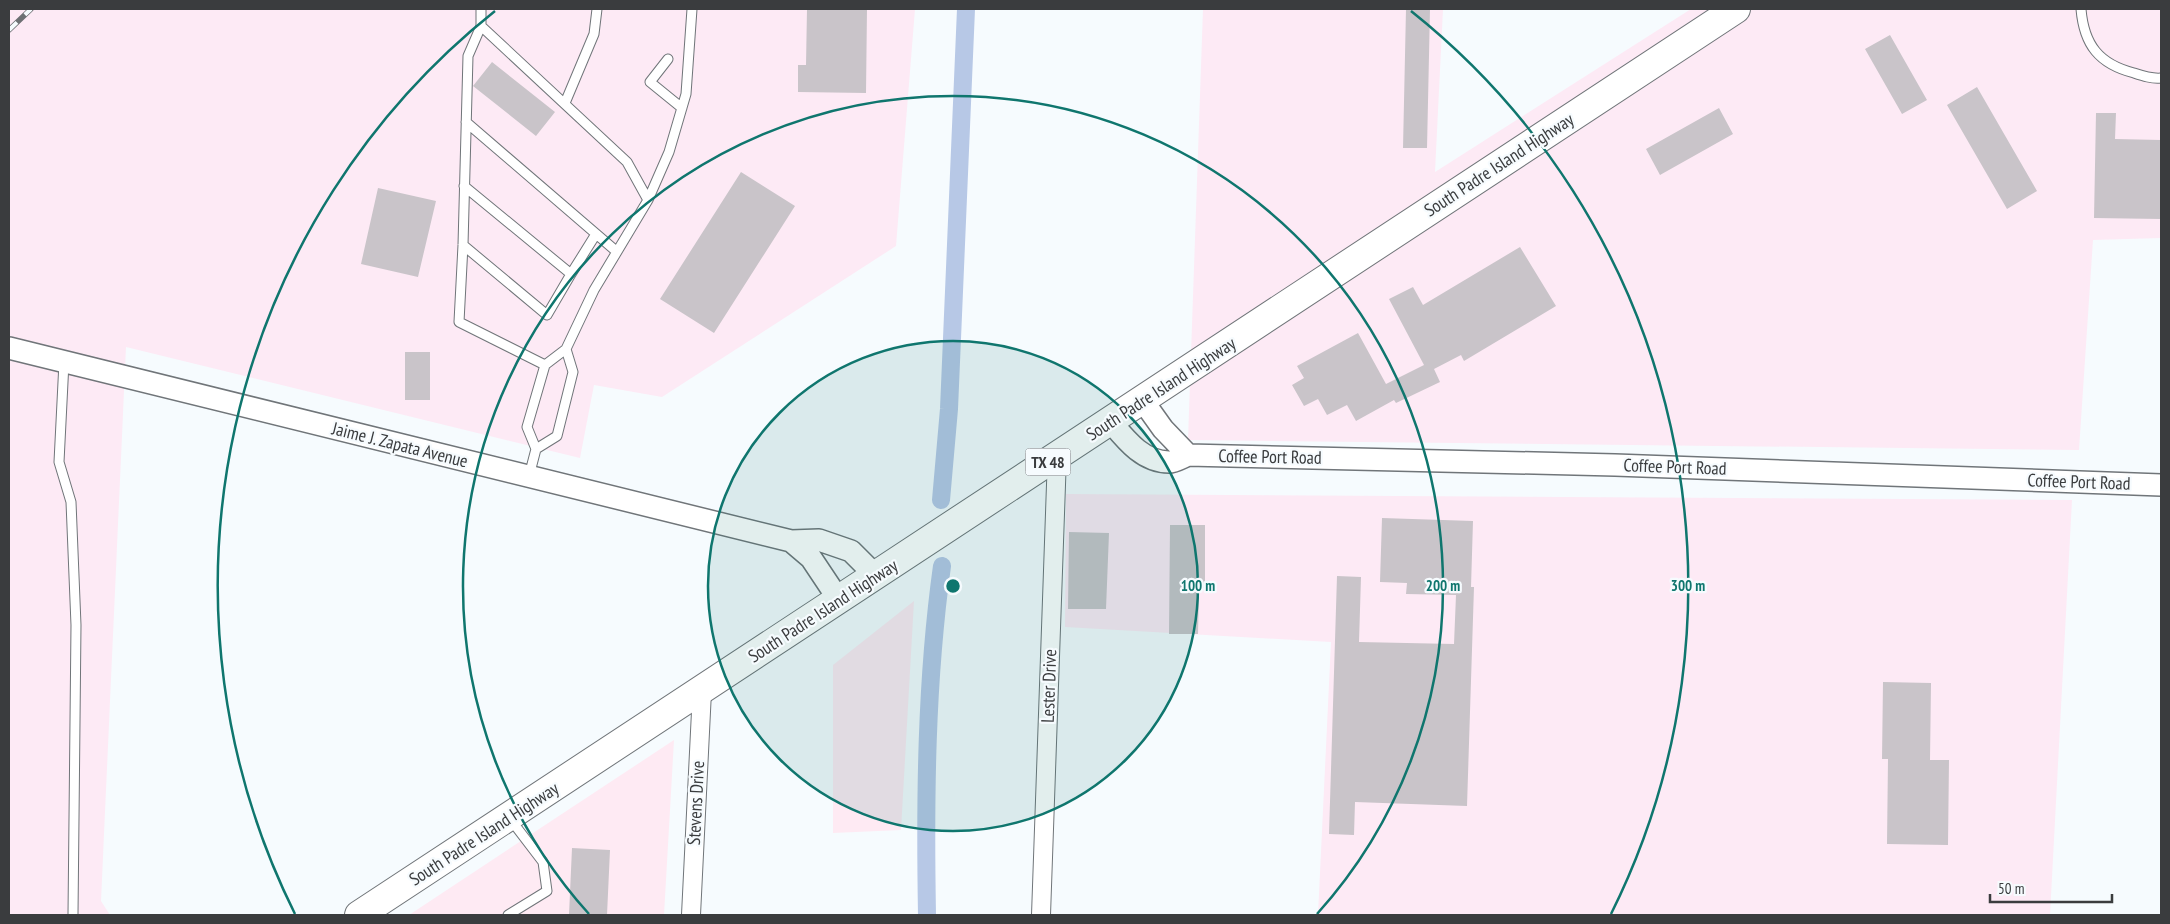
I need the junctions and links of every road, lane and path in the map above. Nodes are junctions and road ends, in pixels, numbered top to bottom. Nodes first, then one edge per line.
1 (481, 9) edge
2 (597, 9) edge
3 (692, 9) edge
4 (1736, 9) edge
5 (2081, 9) edge
6 (481, 26) junction
7 (668, 60) dead end
8 (2161, 78) edge
9 (564, 104) junction
10 (682, 108) junction
11 (466, 122) junction
12 (464, 186) junction
13 (648, 200) junction
14 (596, 234) junction
15 (463, 245) junction
16 (616, 251) junction
17 (571, 274) junction
18 (9, 348) edge
19 (566, 349) junction
20 (64, 362) junction
21 (545, 365) junction
22 (1143, 401) junction
23 (1111, 422) junction
24 (536, 449) junction
25 (1188, 455) junction
26 (1058, 456) junction
27 (528, 476) junction
28 (2161, 485) edge
29 (791, 541) junction
30 (876, 576) junction
31 (839, 600) junction
32 (702, 692) junction
33 (509, 817) junction
34 (73, 915) edge
35 (360, 915) edge
36 (508, 915) edge
37 (691, 915) edge
38 (1041, 915) edge

1 - 6 lane
2 - 9 lane
3 - 10 lane
4 - 22 main road, South Padre Island Highway / TX 48
5 - 8 lane
6 - 9 lane
6 - 11 lane
7 - 10 lane
9 - 13 lane
10 - 13 lane
11 - 12 lane
11 - 14 lane
12 - 15 lane
12 - 17 lane
13 - 16 lane
14 - 16 lane
14 - 17 lane
15 - 17 lane
15 - 21 lane
16 - 19 lane
18 - 20 street, Jaime J. Zapata Avenue
19 - 21 lane
19 - 24 lane
20 - 27 street, Jaime J. Zapata Avenue
20 - 34 lane
21 - 24 lane
22 - 23 main road, South Padre Island Highway / TX 48
22 - 25 street
23 - 25 street, Coffee Port Road
23 - 26 main road, South Padre Island Highway / TX 48
24 - 27 lane
25 - 28 street, Coffee Port Road
26 - 30 main road, South Padre Island Highway / TX 48
26 - 38 street, Lester Drive
27 - 29 street, Jaime J. Zapata Avenue
29 - 30 street, Jaime J. Zapata Avenue
29 - 31 street, Jaime J. Zapata Avenue
30 - 31 main road, South Padre Island Highway / TX 48
31 - 32 main road, South Padre Island Highway / TX 48
32 - 33 main road, South Padre Island Highway / TX 48
32 - 37 street, Stevens Drive
33 - 35 main road, South Padre Island Highway / TX 48
33 - 36 lane

